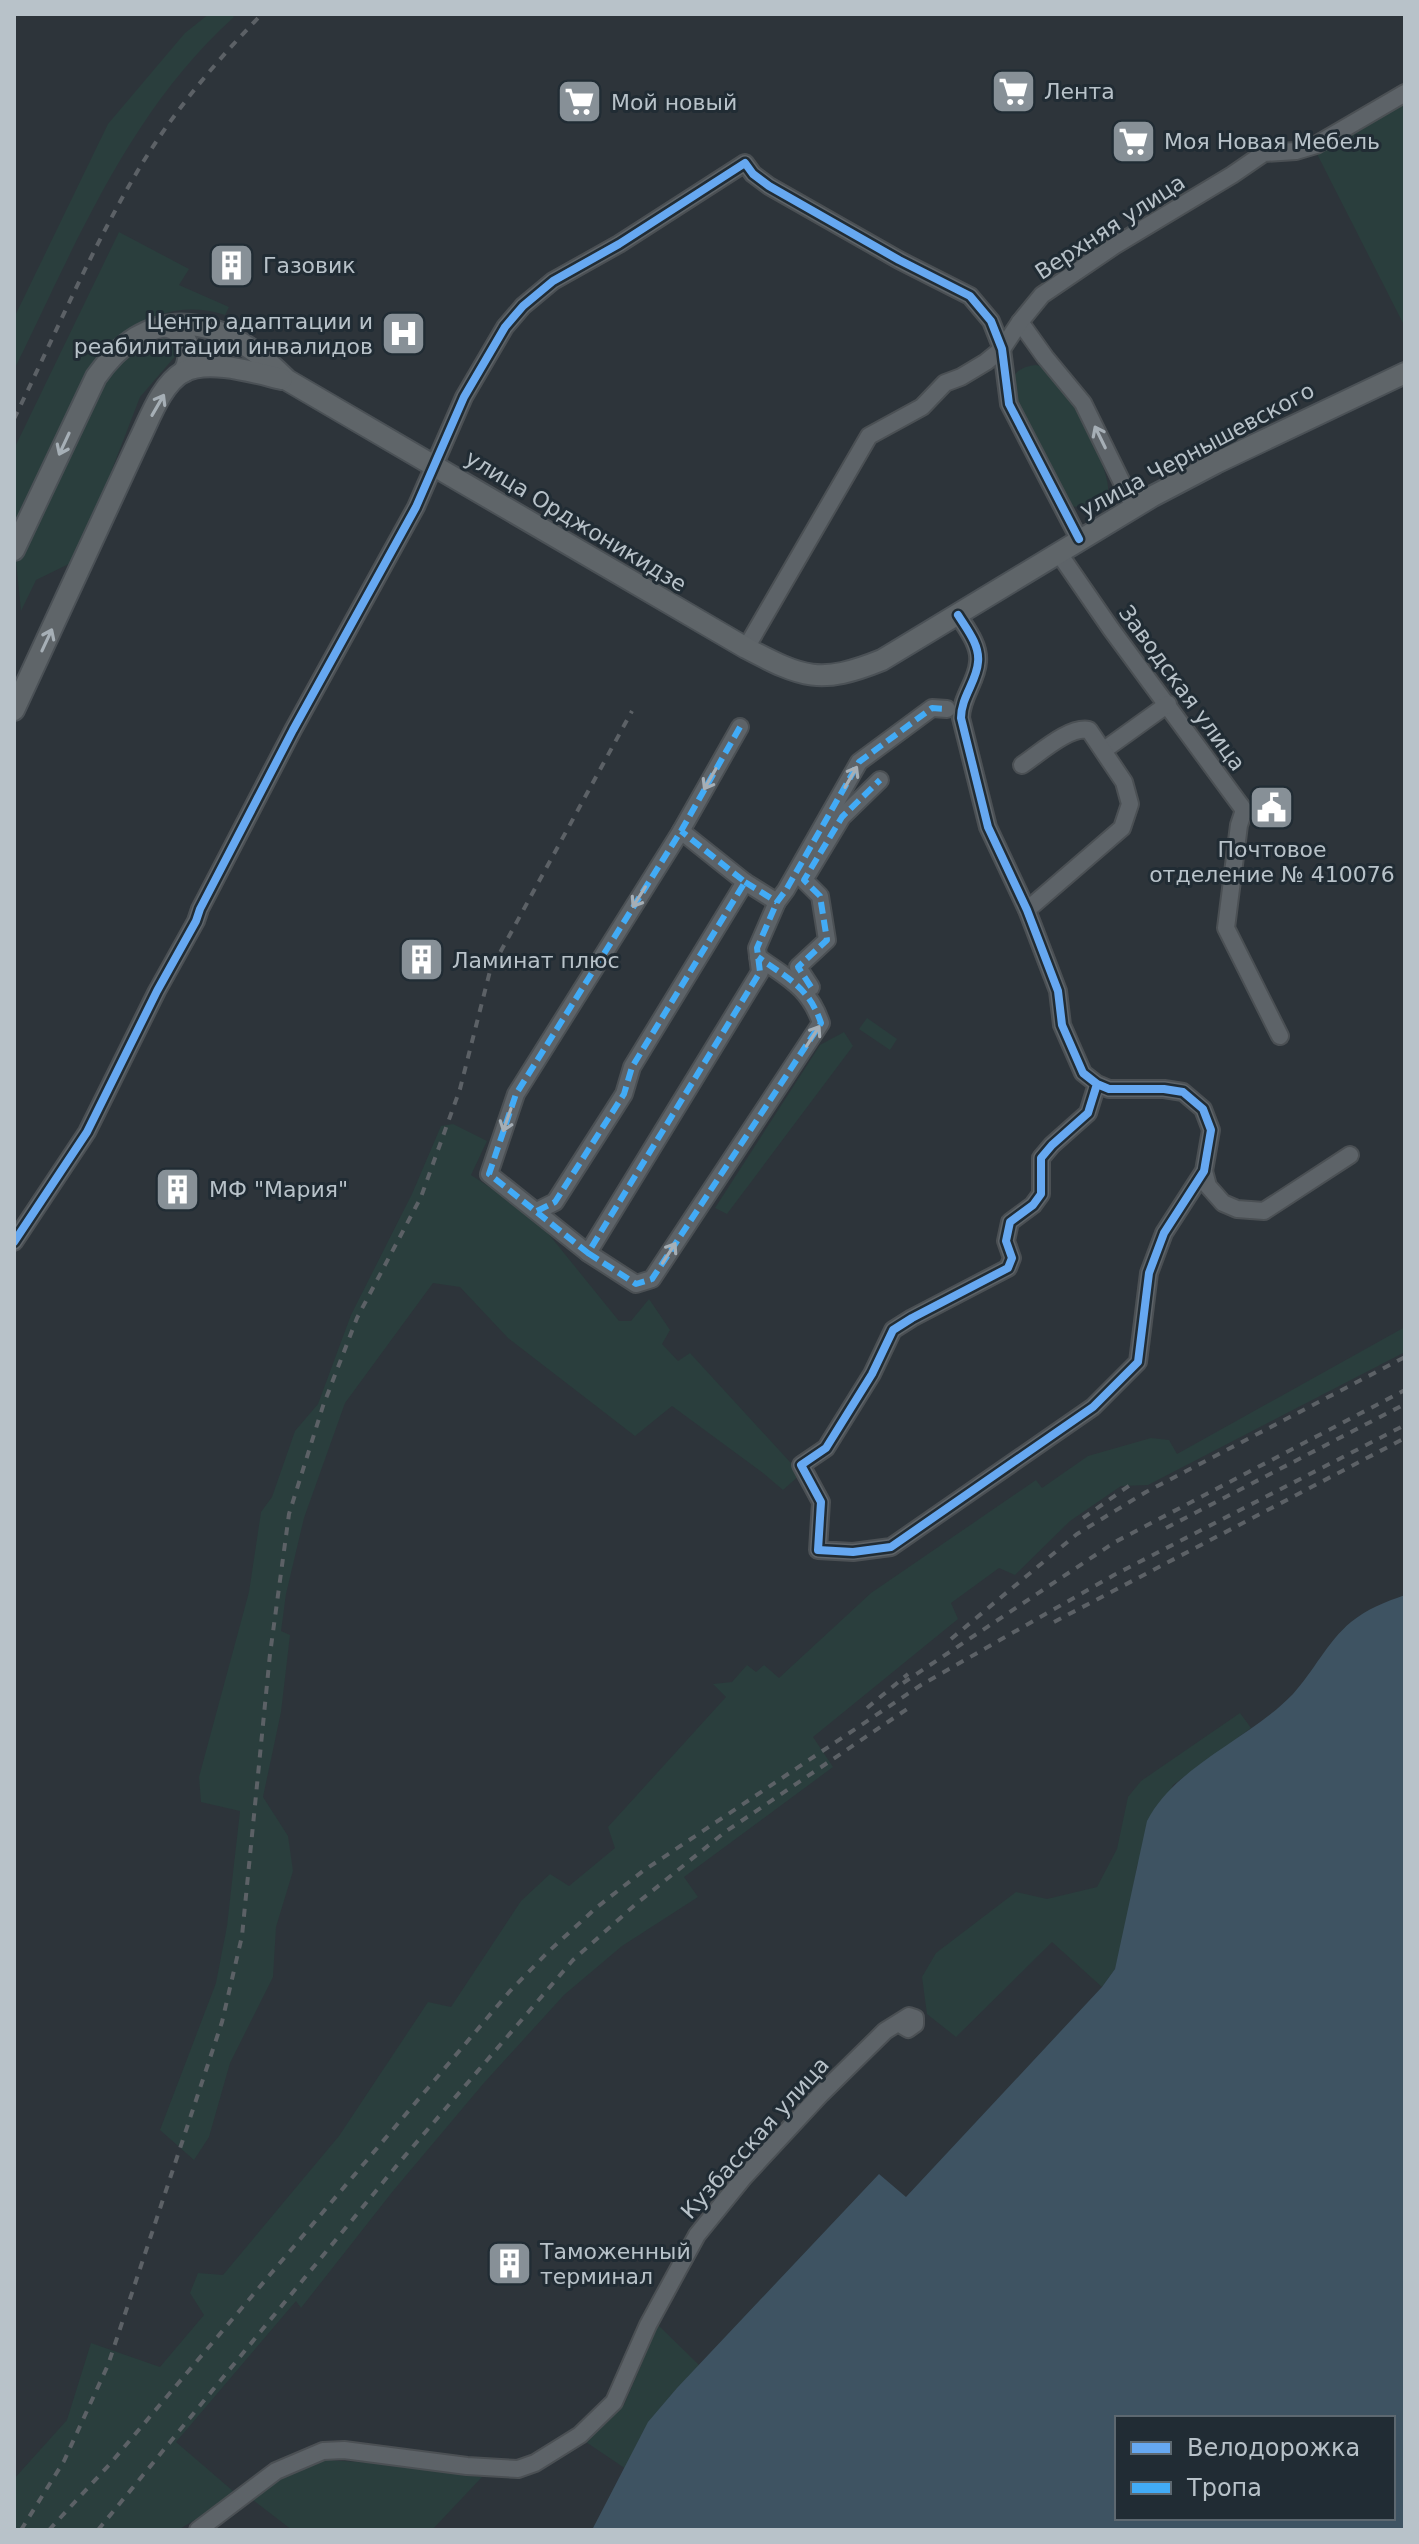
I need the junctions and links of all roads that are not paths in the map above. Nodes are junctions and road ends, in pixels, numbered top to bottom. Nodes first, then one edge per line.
1 (1405, 93) edge
2 (1020, 322) junction
3 (164, 326) junction
4 (1002, 349) junction
5 (184, 372) junction
6 (1405, 373) edge
7 (287, 380) junction
8 (433, 464) junction
9 (1134, 507) junction
10 (1079, 539) junction
11 (14, 550) edge
12 (1058, 552) junction
13 (958, 615) junction
14 (746, 648) junction
15 (850, 673) joint
16 (1168, 704) junction
17 (947, 709) dead end
18 (14, 710) edge
19 (740, 727) dead end
20 (1104, 750) junction
21 (1022, 765) dead end
22 (880, 780) dead end
23 (681, 831) junction
24 (745, 882) junction
25 (777, 902) junction
26 (1027, 910) junction
27 (758, 957) junction
28 (811, 987) dead end
29 (1280, 1036) dead end
30 (1097, 1084) junction
31 (1350, 1155) dead end
32 (1204, 1171) junction
33 (537, 1211) junction
34 (14, 1242) edge
35 (588, 1253) junction
36 (901, 2021) dead end
37 (198, 2530) edge

1 - 2 street, Верхняя улица
2 - 4 street, Верхняя улица
9 -> 2 street
3 - 5 main road
3 - 7 main road, улица Орджоникидзе
3 -> 11 main road, улица Орджоникидзе
4 - 8 street
4 - 10 street
4 - 14 street, Верхняя улица
5 - 7 main road, улица Орджоникидзе
18 -> 5 main road
6 - 9 main road, улица Чернышевского
7 - 8 main road, улица Орджоникидзе
8 - 14 main road, улица Орджоникидзе
8 - 34 street
9 - 10 main road, улица Чернышевского
10 - 12 main road, улица Чернышевского
12 - 13 main road, улица Чернышевского
12 - 16 street, Заводская улица
13 - 15 main road, улица Чернышевского
13 - 26 street
14 - 15 main road, улица Орджоникидзе
16 - 20 street
16 - 29 street, Заводская улица
25 -> 17 street
19 -> 23 street
20 - 21 street
20 - 26 street
22 - 28 street
23 - 24 street
23 -> 33 street
24 - 25 street
24 - 33 street
25 - 27 street
26 - 30 street
27 - 35 street
35 -> 27 street
30 - 32 street
30 - 32 street
31 - 32 street
33 - 35 street
36 - 37 street, Кузбасская улица

